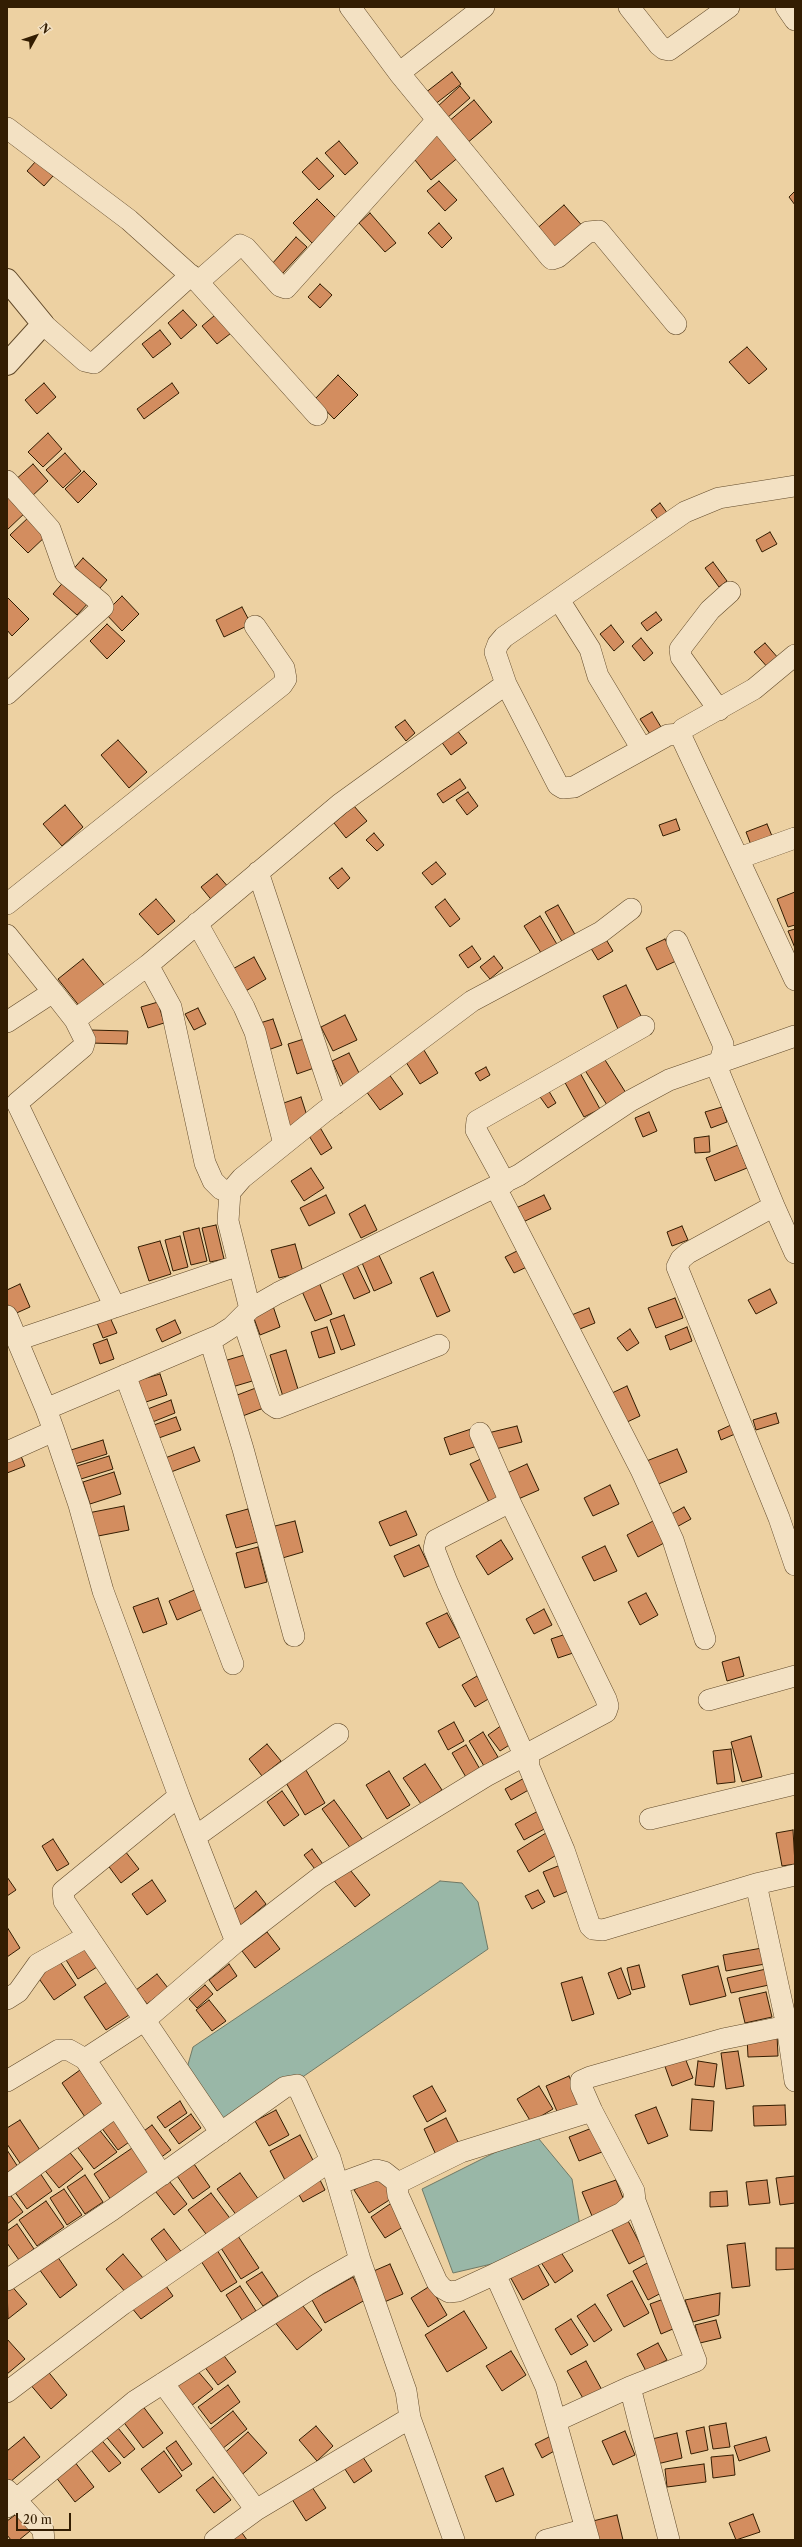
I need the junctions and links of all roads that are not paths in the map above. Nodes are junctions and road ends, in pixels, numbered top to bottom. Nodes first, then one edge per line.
1 (350, 7) edge
2 (484, 7) edge
3 (629, 7) edge
4 (729, 7) edge
5 (786, 7) edge
6 (795, 20) edge
7 (399, 73) junction
8 (437, 120) junction
9 (7, 128) edge
10 (195, 279) junction
11 (7, 280) edge
12 (43, 324) junction
13 (676, 324) dead end
14 (7, 364) edge
15 (317, 414) dead end
16 (7, 481) edge
17 (795, 486) edge
18 (730, 592) dead end
19 (558, 600) junction
20 (254, 626) dead end
21 (795, 654) edge
22 (506, 684) junction
23 (7, 694) edge
24 (719, 710) junction
25 (680, 734) junction
26 (642, 749) junction
27 (795, 838) edge
28 (739, 858) junction
29 (258, 872) junction
30 (7, 904) edge
31 (631, 909) dead end
32 (197, 923) junction
33 (7, 935) edge
34 (677, 941) dead end
35 (148, 965) junction
36 (795, 980) edge
37 (53, 992) junction
38 (76, 1020) junction
39 (7, 1022) edge
40 (644, 1026) dead end
41 (795, 1036) edge
42 (719, 1062) junction
43 (335, 1104) junction
44 (284, 1144) junction
45 (500, 1186) junction
46 (230, 1192) junction
47 (774, 1206) junction
48 (795, 1253) edge
49 (239, 1265) junction
50 (115, 1307) junction
51 (246, 1313) junction
52 (7, 1316) edge
53 (17, 1340) junction
54 (210, 1340) junction
55 (439, 1345) dead end
56 (125, 1375) junction
57 (46, 1409) junction
58 (54, 1431) junction
59 (480, 1433) dead end
60 (7, 1452) edge
61 (510, 1502) junction
62 (795, 1565) edge
63 (294, 1636) dead end
64 (705, 1639) dead end
65 (233, 1664) dead end
66 (795, 1676) edge
67 (710, 1700) dead end
68 (338, 1734) dead end
69 (528, 1754) junction
70 (795, 1784) edge
71 (179, 1796) junction
72 (650, 1819) dead end
73 (196, 1837) junction
74 (795, 1875) edge
75 (756, 1884) junction
76 (88, 1936) junction
77 (236, 1942) junction
78 (7, 2000) edge
79 (145, 2020) junction
80 (788, 2026) junction
81 (85, 2059) junction
82 (7, 2081) edge
83 (795, 2081) edge
84 (115, 2107) junction
85 (592, 2111) junction
86 (221, 2133) junction
87 (330, 2161) junction
88 (162, 2175) junction
89 (398, 2183) junction
90 (338, 2184) junction
91 (7, 2186) edge
92 (634, 2201) junction
93 (360, 2260) junction
94 (495, 2274) junction
95 (7, 2280) edge
96 (163, 2383) junction
97 (630, 2387) junction
98 (7, 2392) edge
99 (410, 2418) junction
100 (556, 2421) junction
101 (10, 2499) edge
102 (256, 2510) junction
103 (588, 2534) edge
104 (44, 2540) edge
105 (215, 2540) edge
106 (454, 2540) edge
107 (546, 2540) edge
108 (669, 2540) edge

1 - 7 street
2 - 7 street
3 - 4 street
5 - 6 street
7 - 8 street
8 - 10 street
8 - 13 street
9 - 10 street
10 - 12 street
10 - 15 street
11 - 12 street
12 - 14 street
16 - 23 street
17 - 19 street
18 - 24 street
19 - 22 street
19 - 26 street
20 - 30 street
21 - 24 street
22 - 26 street
22 - 29 street
24 - 25 street
25 - 26 street
25 - 28 street
27 - 28 street
28 - 36 street
29 - 32 street
29 - 43 street
31 - 43 street
32 - 35 street
32 - 44 street
33 - 37 street
34 - 42 street
35 - 38 street
35 - 46 street
37 - 38 street
37 - 39 street
38 - 50 street
40 - 45 street
41 - 42 street
42 - 45 street
42 - 47 street
43 - 44 street
44 - 46 street
45 - 51 street
45 - 64 street
46 - 49 street
47 - 48 street
47 - 62 street
49 - 50 street
49 - 51 street
50 - 53 street
51 - 54 street
51 - 55 street
52 - 53 street
53 - 57 street
54 - 56 street
54 - 63 street
56 - 57 street
56 - 65 street
57 - 58 street
58 - 60 street
58 - 71 street
59 - 61 street
61 - 69 street
61 - 69 street
66 - 67 street
68 - 73 street
69 - 75 street
69 - 77 street
70 - 72 street
71 - 73 street
71 - 76 street
73 - 77 street
74 - 75 street
75 - 80 street
76 - 78 street
76 - 79 street
77 - 79 street
79 - 81 street
79 - 86 street
80 - 83 street
80 - 85 street
81 - 82 street
81 - 84 street
84 - 88 street
84 - 91 street
85 - 89 street
85 - 92 street
86 - 87 street
86 - 88 street
87 - 90 street
87 - 98 street
88 - 95 street
89 - 90 street
89 - 94 street
90 - 93 street
92 - 94 street
92 - 97 street
93 - 96 street
93 - 99 street
94 - 100 street
96 - 101 street
96 - 102 street
97 - 100 street
97 - 108 street
99 - 102 street
99 - 106 street
100 - 103 street
101 - 104 street
102 - 105 street
103 - 107 street

